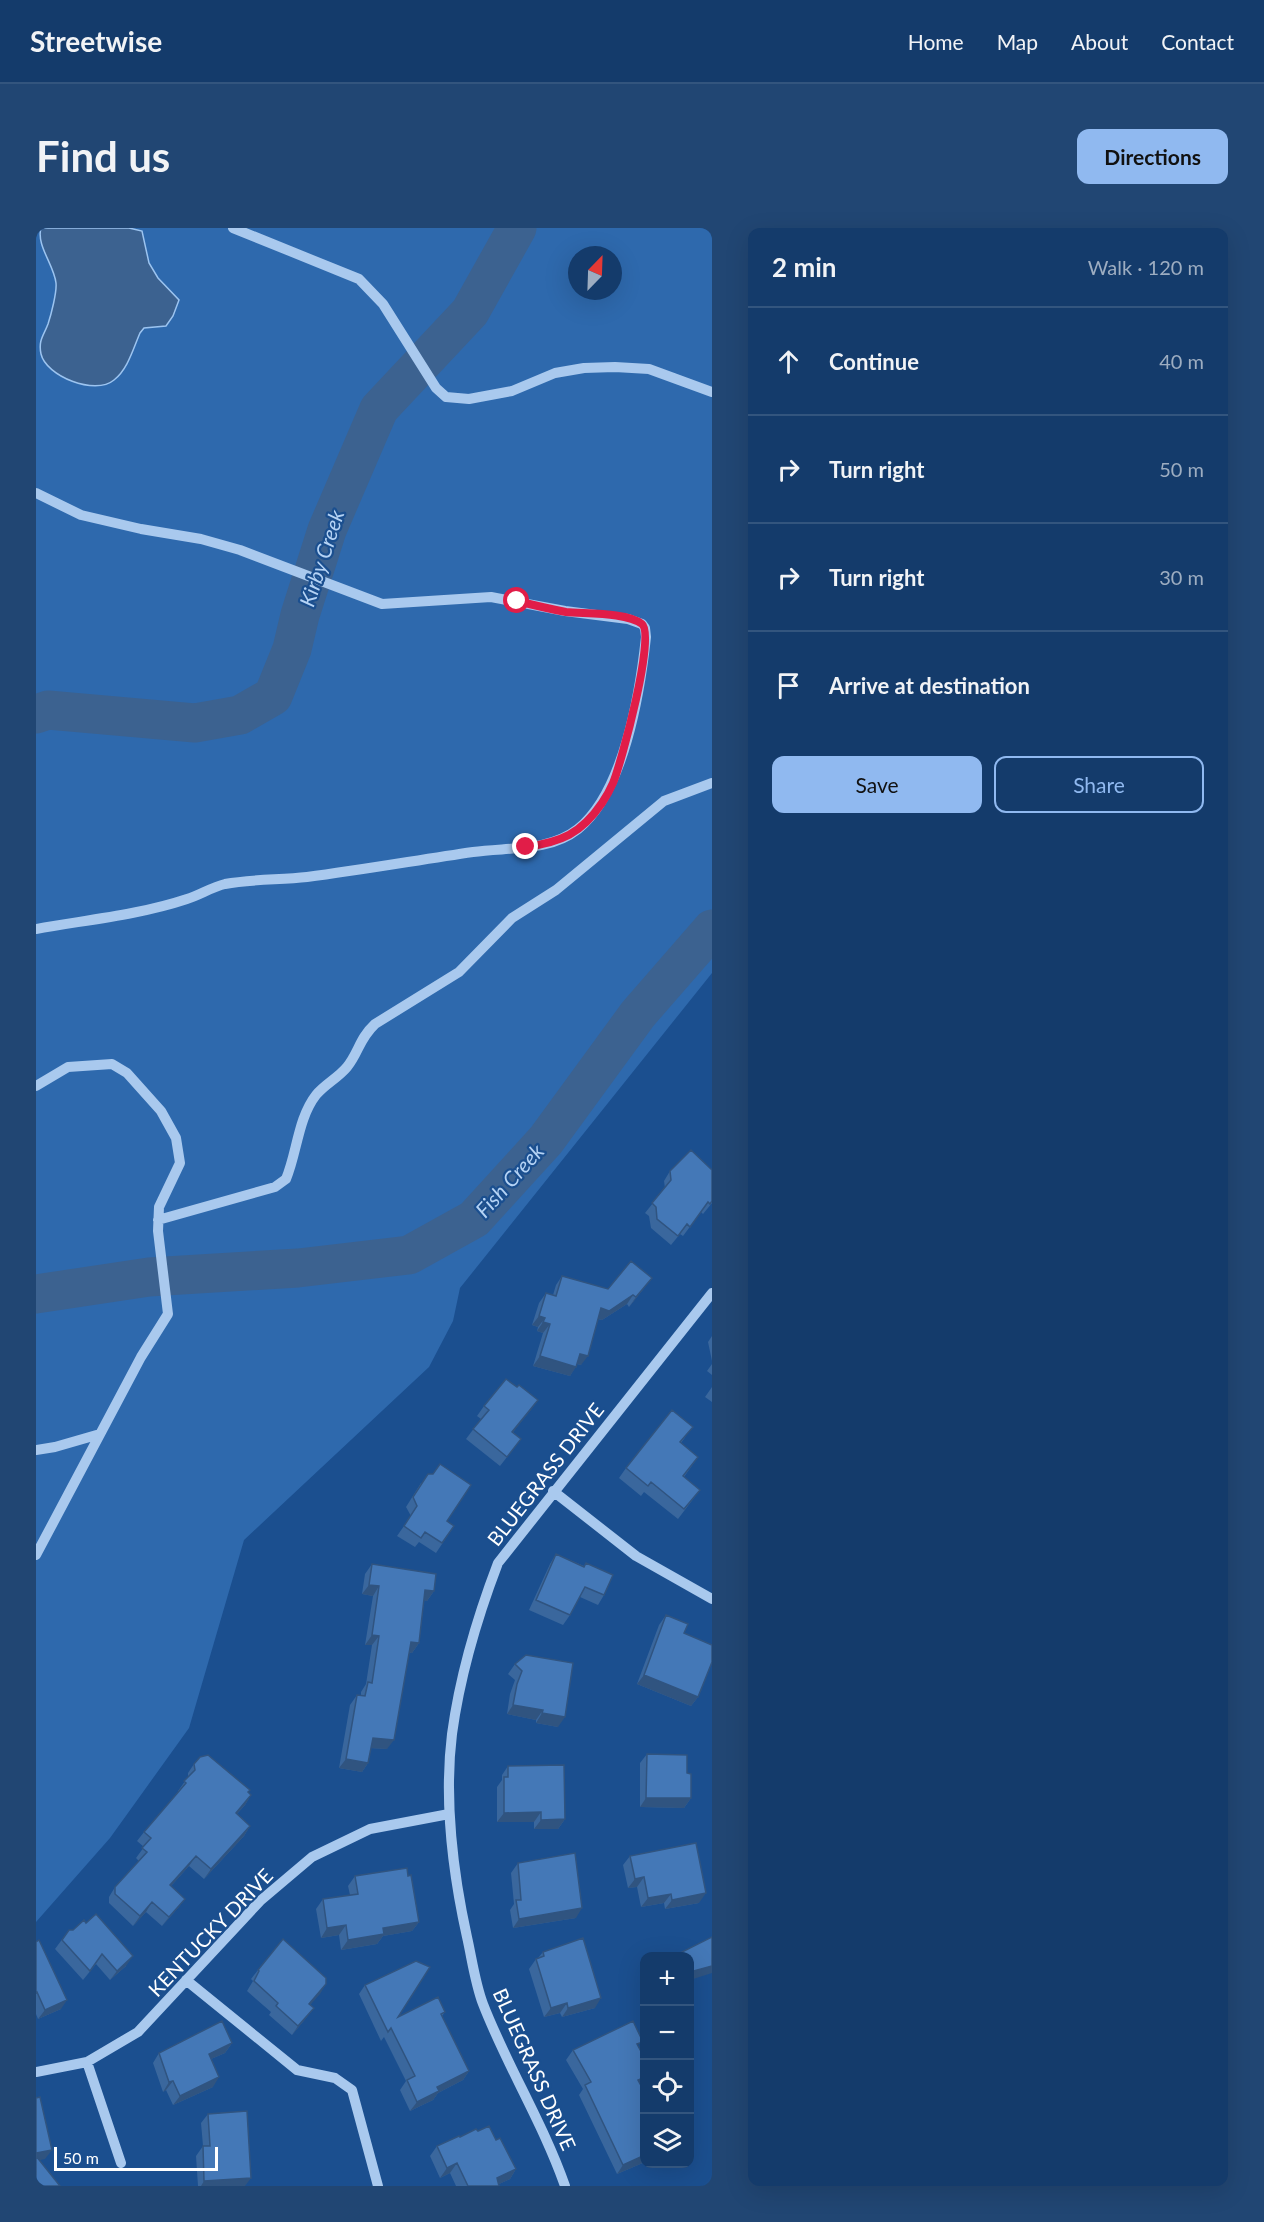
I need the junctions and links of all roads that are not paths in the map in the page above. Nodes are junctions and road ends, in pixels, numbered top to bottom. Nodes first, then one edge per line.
1 (233, 228) edge
2 (712, 392) edge
3 (36, 493) edge
4 (712, 783) edge
5 (36, 929) edge
6 (36, 1086) edge
7 (158, 1226) junction
8 (712, 1293) edge
9 (100, 1434) junction
10 (36, 1450) edge
11 (553, 1491) junction
12 (36, 1555) edge
13 (712, 1599) edge
14 (449, 1814) junction
15 (186, 1980) junction
16 (87, 2062) junction
17 (36, 2072) edge
18 (121, 2163) dead end
19 (378, 2186) edge
20 (565, 2186) edge

1 - 2 street
3 - 5 street
4 - 7 street
6 - 7 street
7 - 9 street
8 - 11 street, BLUEGRASS DRIVE
9 - 10 street
9 - 12 street
11 - 13 street
11 - 14 street, BLUEGRASS DRIVE
14 - 15 street, KENTUCKY DRIVE
14 - 20 street, BLUEGRASS DRIVE
15 - 16 street, KENTUCKY DRIVE
15 - 19 street
16 - 17 street, KENTUCKY DRIVE
16 - 18 street

